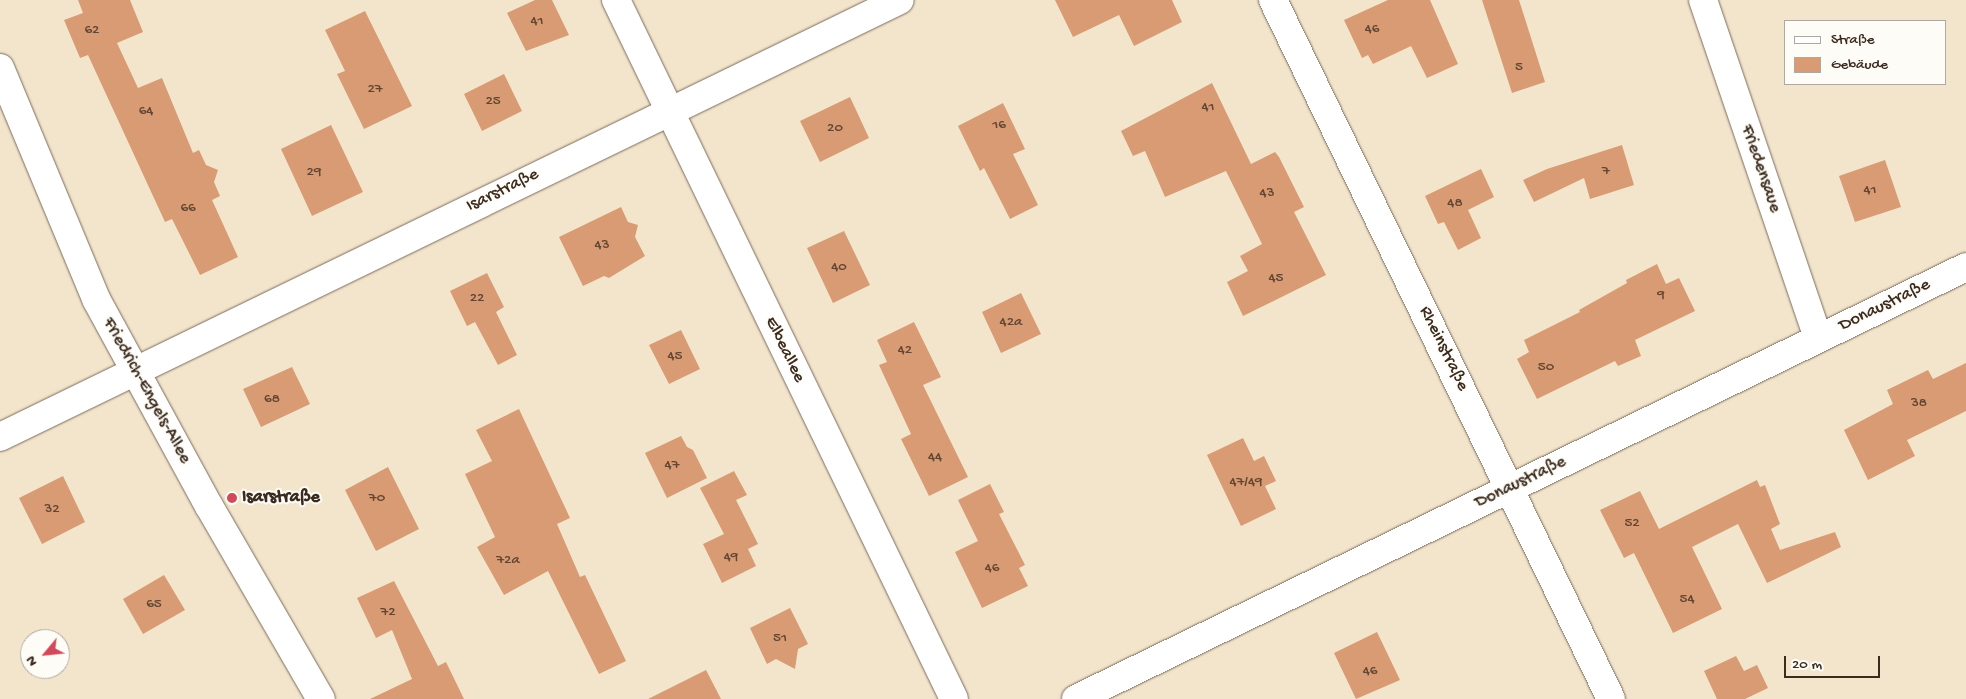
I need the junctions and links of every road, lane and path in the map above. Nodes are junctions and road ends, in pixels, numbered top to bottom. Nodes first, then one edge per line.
1 (616, 0) edge
2 (900, 0) edge
3 (1273, 0) edge
4 (1703, 0) edge
5 (0, 68) edge
6 (667, 110) junction
7 (1966, 267) edge
8 (1818, 338) junction
9 (134, 372) junction
10 (0, 437) edge
11 (1511, 488) junction
12 (321, 699) edge
13 (954, 699) edge
14 (1076, 699) edge
15 (1611, 699) edge

1 - 6 street, Elbeallee
2 - 6 street, Isarstraße
3 - 11 street, Rheinstraße
4 - 8 street, Friedensaue
5 - 9 street, Friedrich-Engels-Allee
6 - 9 street, Isarstraße
6 - 13 street, Elbeallee
7 - 8 street, Donaustraße
8 - 11 street, Donaustraße
9 - 10 street, Isarstraße
9 - 12 street, Friedrich-Engels-Allee
11 - 14 street, Donaustraße
11 - 15 street, Rheinstraße

